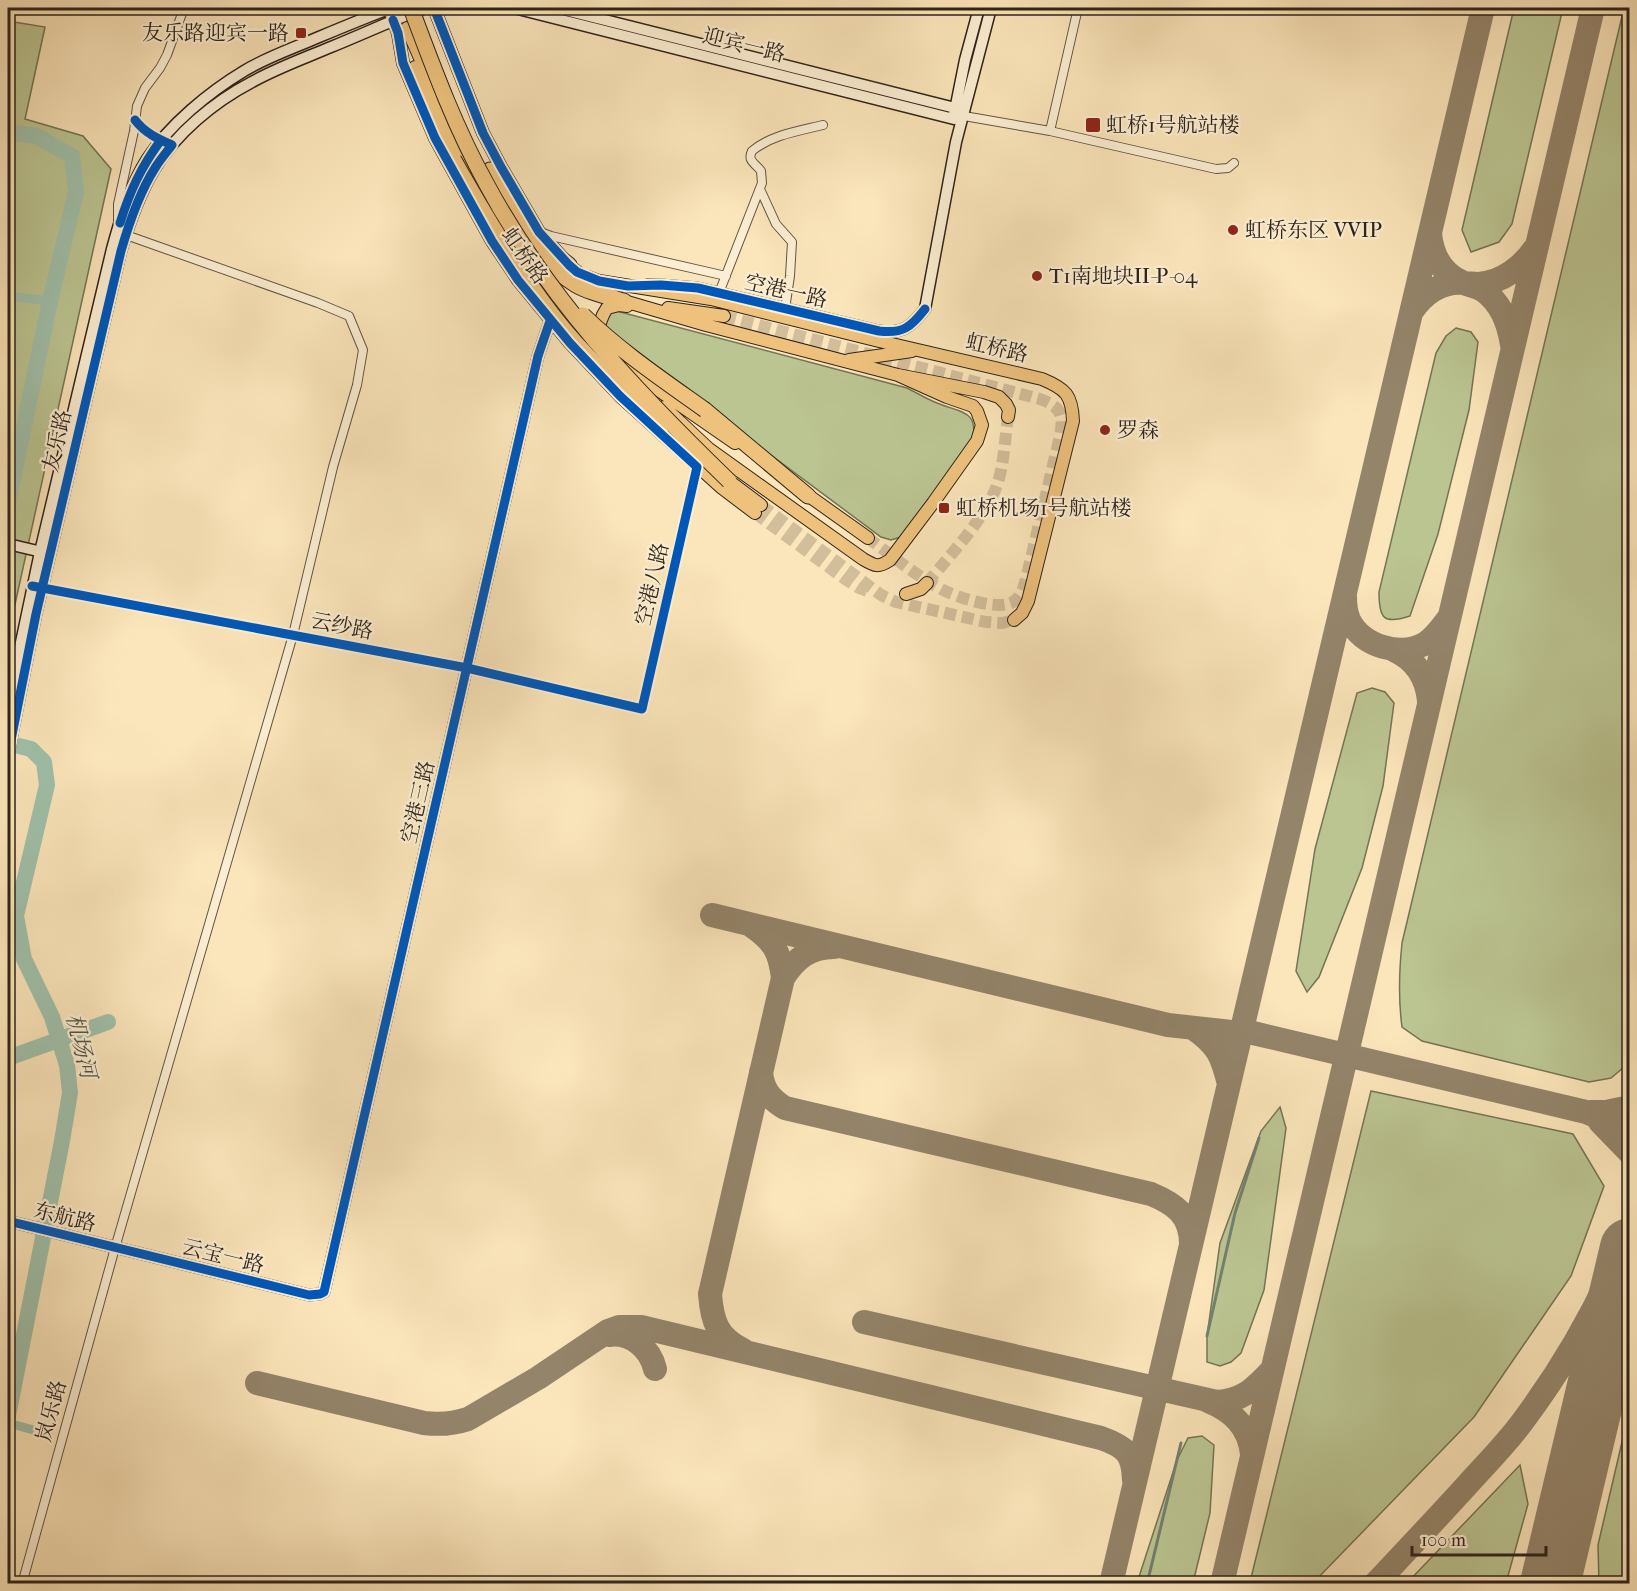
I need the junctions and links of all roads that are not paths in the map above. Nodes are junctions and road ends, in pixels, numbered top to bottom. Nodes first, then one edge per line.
1 (184, 8) edge
2 (411, 8) edge
3 (423, 8) edge
4 (434, 8) edge
5 (514, 8) edge
6 (557, 8) edge
7 (979, 8) edge
8 (991, 8) edge
9 (1078, 8) edge
10 (390, 11) edge
11 (403, 31) junction
12 (958, 114) junction
13 (135, 120) junction
14 (823, 125) dead end
15 (1050, 131) junction
16 (161, 140) junction
17 (172, 145) junction
18 (1234, 163) dead end
19 (760, 189) junction
20 (513, 213) junction
21 (122, 231) junction
22 (539, 232) junction
23 (525, 247) junction
24 (573, 268) junction
25 (726, 276) junction
26 (628, 286) junction
27 (719, 293) junction
28 (624, 302) junction
29 (646, 308) junction
30 (785, 309) junction
31 (550, 321) junction
32 (920, 351) junction
33 (608, 354) junction
34 (844, 360) junction
35 (898, 375) junction
36 (1008, 417) tunnel mouth
37 (698, 467) junction
38 (729, 481) junction
39 (808, 496) junction
40 (786, 504) junction
41 (868, 538) tunnel mouth
42 (13, 545) edge
43 (45, 553) junction
44 (927, 583) tunnel mouth
45 (37, 587) junction
46 (906, 594) dead end
47 (1014, 620) dead end
48 (292, 635) junction
49 (467, 668) junction
50 (8, 704) edge
51 (642, 709) joint
52 (8, 755) edge
53 (8, 1221) edge
54 (114, 1248) junction
55 (324, 1292) joint
56 (22, 1584) edge

1 - 13 street
2 - 23 highway, bridge
3 - 10 main road
3 - 20 highway
4 - 22 main road, 虹桥路
5 - 12 main road, 迎宾一路
6 - 12 main road, 迎宾一路
7 - 12 main road, 空港一路
8 - 12 main road, 空港一路
9 - 15 street
10 - 11 main road, 虹桥路
10 - 16 main road, 友乐路
10 - 17 main road, 友乐路
11 - 31 main road, 虹桥路
11 - 33 main road
11 - 38 main road, 虹桥路, bridge
12 - 15 street, 迎宾一路
12 - 30 main road, 空港一路
13 - 16 street
13 - 21 street
14 - 19 street
15 - 18 street, 迎宾一路
16 - 17 street
16 - 21 main road, 友乐路
17 - 21 main road, 友乐路
19 - 25 street
19 - 30 street
20 - 24 highway
20 - 28 highway
21 - 43 main road, 友乐路
21 - 48 street, 岚乐路
22 - 24 main road, 虹桥路
22 - 25 street
23 - 38 highway, bridge
23 - 39 highway, bridge
24 - 26 main road, 虹桥路
24 - 28 main road, 虹桥路
25 - 27 street
26 - 27 main road, 空港一路
26 - 28 main road
26 - 32 main road, 虹桥路
27 - 30 main road, 空港一路
28 - 29 main road, 虹桥路
29 - 33 main road
29 - 34 main road, 虹桥路
31 - 37 main road, 虹桥路
31 - 49 main road, 空港三路
32 - 34 main road
32 - 47 main road, 虹桥路
33 - 39 main road
33 - 40 main road
34 - 35 main road, 虹桥路
35 - 36 main road, 虹桥路
35 - 40 main road
37 - 38 main road, 虹桥路
37 - 40 main road
37 - 51 street, 空港八路
39 - 41 main road
42 - 43 main road
43 - 45 main road, 友乐路
44 - 46 main road
45 - 48 street, 云纱路
45 - 50 main road, 友乐路
45 - 52 main road, 友乐路
48 - 49 street, 云纱路
48 - 54 street, 岚乐路
49 - 51 street, 云纱路
49 - 55 main road, 空港三路
53 - 54 main road, 东航路
54 - 55 main road, 云宝一路
54 - 56 street, 岚乐路

